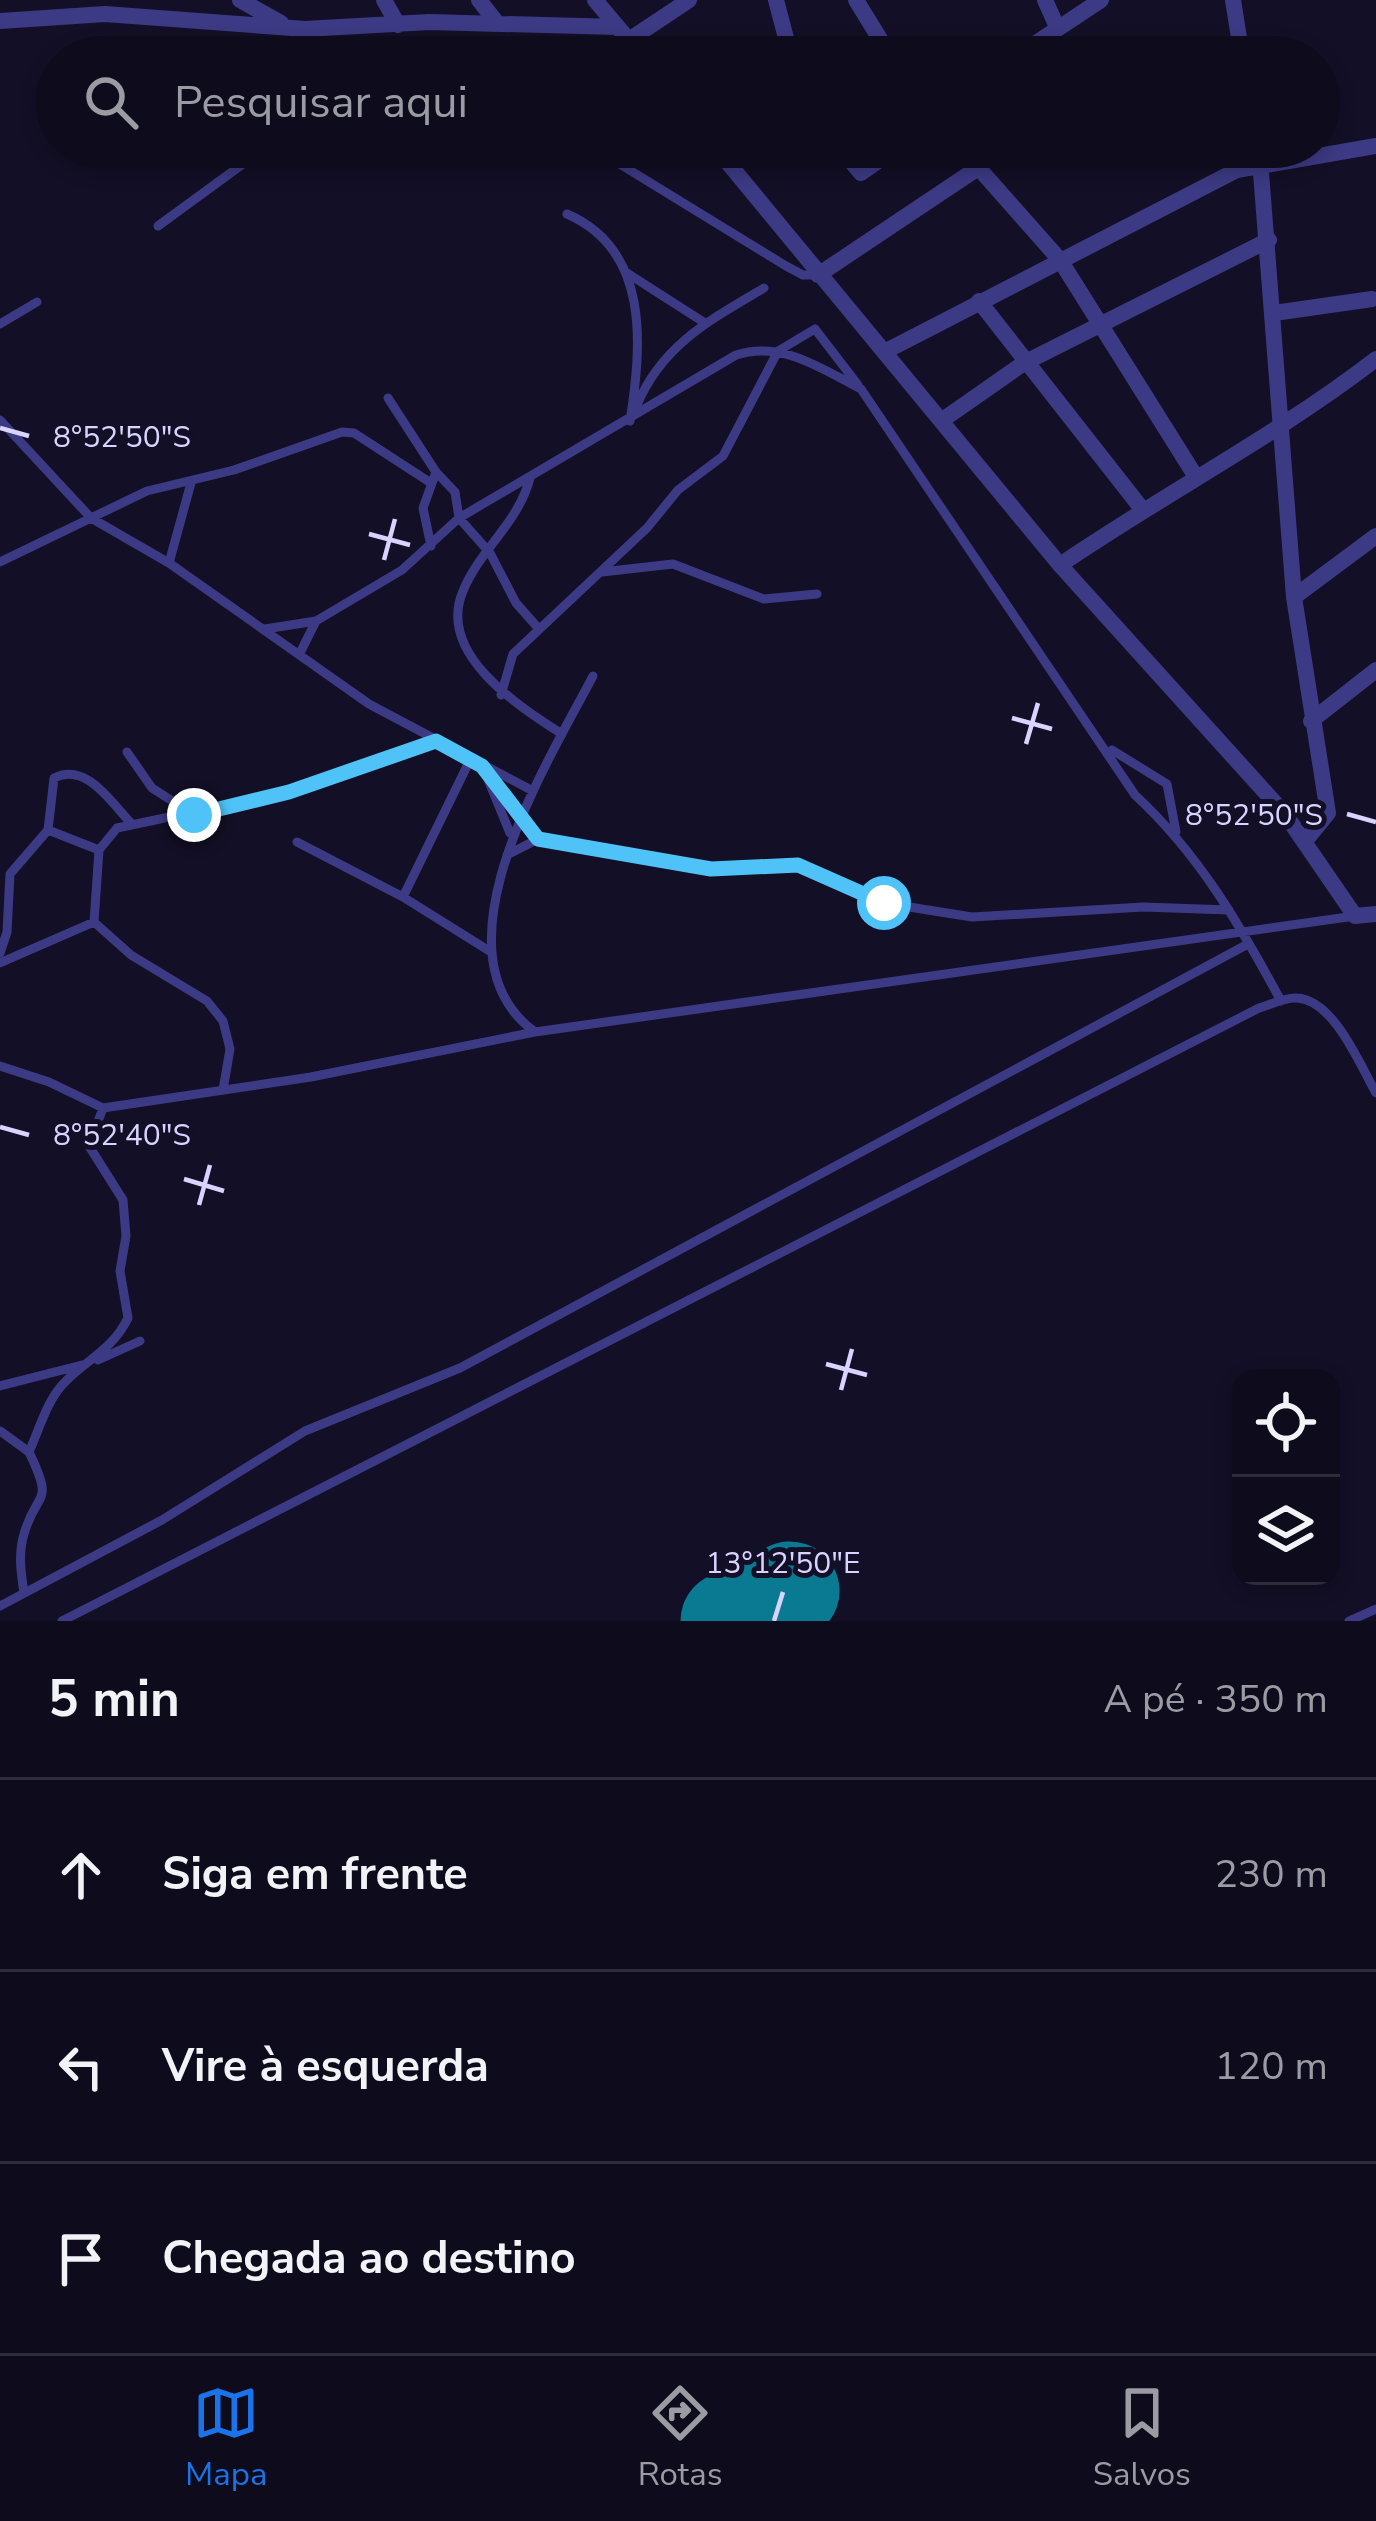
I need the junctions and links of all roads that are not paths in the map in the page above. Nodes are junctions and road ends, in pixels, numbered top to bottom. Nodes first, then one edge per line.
1 (240, 0) edge
2 (384, 0) edge
3 (479, 0) edge
4 (595, 0) edge
5 (689, 0) edge
6 (776, 0) edge
7 (856, 0) edge
8 (1046, 0) edge
9 (1101, 0) edge
10 (1233, 0) edge
11 (0, 21) edge
12 (497, 23) junction
13 (398, 25) junction
14 (1057, 27) junction
15 (295, 28) junction
16 (624, 33) junction
17 (299, 36) edge
18 (626, 36) edge
19 (785, 36) edge
20 (878, 36) edge
21 (1044, 36) edge
22 (1239, 36) edge
23 (1376, 146) edge
24 (1340, 149) edge
25 (237, 168) edge
26 (626, 168) edge
27 (732, 168) edge
28 (978, 168) joint
29 (1237, 168) edge
30 (1262, 168) edge
31 (567, 214) dead end
32 (158, 226) dead end
33 (1270, 240) junction
34 (1060, 260) junction
35 (627, 273) junction
36 (818, 274) junction
37 (764, 288) dead end
38 (1372, 299) dead end
39 (979, 301) junction
40 (37, 302) dead end
41 (1274, 313) junction
42 (705, 323) junction
43 (0, 324) edge
44 (1099, 324) junction
45 (831, 349) junction
46 (778, 351) junction
47 (884, 352) junction
48 (1376, 359) edge
49 (1024, 363) junction
50 (821, 369) junction
51 (861, 389) junction
52 (388, 398) dead end
53 (0, 420) edge
54 (630, 421) junction
55 (941, 421) junction
56 (1284, 427) junction
57 (1196, 477) junction
58 (433, 478) junction
59 (530, 478) junction
60 (191, 483) junction
61 (1142, 509) junction
62 (91, 518) junction
63 (459, 518) junction
64 (1376, 536) edge
65 (431, 546) junction
66 (490, 554) junction
67 (0, 562) edge
68 (170, 563) junction
69 (1060, 565) junction
70 (599, 573) junction
71 (817, 594) dead end
72 (1294, 597) junction
73 (316, 621) junction
74 (265, 629) junction
75 (539, 629) junction
76 (300, 653) junction
77 (1376, 670) edge
78 (592, 676) dead end
79 (501, 694) junction
80 (1311, 721) junction
81 (562, 734) junction
82 (436, 741) junction
83 (1107, 747) junction
84 (127, 752) dead end
85 (470, 760) junction
86 (482, 766) junction
87 (533, 791) junction
88 (194, 815) junction
89 (520, 815) junction
90 (130, 822) junction
91 (48, 830) junction
92 (1176, 832) junction
93 (510, 835) junction
94 (538, 839) junction
95 (1306, 840) junction
96 (297, 842) dead end
97 (99, 850) junction
98 (507, 855) junction
99 (403, 897) junction
100 (1229, 910) junction
101 (1376, 914) edge
102 (1355, 916) junction
103 (94, 922) junction
104 (1241, 931) junction
105 (1248, 944) junction
106 (491, 952) junction
107 (0, 953) edge
108 (0, 963) edge
109 (1281, 1001) junction
110 (535, 1032) junction
111 (0, 1066) edge
112 (223, 1090) junction
113 (1376, 1093) edge
114 (103, 1108) junction
115 (140, 1341) dead end
116 (96, 1361) junction
117 (0, 1386) edge
118 (0, 1431) edge
119 (29, 1452) junction
120 (24, 1593) junction
121 (0, 1606) edge
122 (1376, 1609) edge
123 (62, 1621) edge
124 (1349, 1621) edge

1 - 15 street
2 - 13 street
3 - 12 street
4 - 16 street
5 - 16 street
6 - 19 street
7 - 20 street
8 - 14 street
9 - 14 street
10 - 22 street
11 - 15 street
12 - 13 street
12 - 16 street
13 - 15 street
14 - 21 street
15 - 17 lane
16 - 18 street
23 - 24 street
25 - 32 lane
26 - 36 lane
27 - 36 street
28 - 34 street
28 - 36 street
29 - 34 street
30 - 33 street
31 - 35 lane
33 - 41 street
33 - 44 street
34 - 39 street
34 - 44 street
35 - 42 lane
35 - 54 lane
36 - 47 street
37 - 42 lane
38 - 41 street
39 - 47 street
39 - 49 street
40 - 43 lane
41 - 56 street
42 - 54 lane
44 - 49 street
44 - 57 street
45 - 46 lane
45 - 50 lane
45 - 51 lane
46 - 50 lane
46 - 54 lane
46 - 70 lane
47 - 55 street
48 - 56 street
49 - 55 street
49 - 61 street
50 - 51 lane
51 - 83 lane
52 - 58 lane
53 - 62 lane
54 - 59 lane
55 - 69 street
56 - 57 street
56 - 72 street
57 - 61 street
58 - 60 lane
58 - 63 lane
58 - 65 lane
59 - 63 lane
59 - 66 lane
60 - 62 lane
60 - 68 lane
61 - 69 street
62 - 67 lane
62 - 68 lane
63 - 65 lane
63 - 66 lane
64 - 72 street
65 - 73 lane
66 - 75 lane
66 - 79 lane
68 - 74 lane
69 - 95 street
70 - 71 lane
70 - 75 lane
72 - 80 street
73 - 74 lane
73 - 76 lane
74 - 76 lane
75 - 79 lane
76 - 82 lane
77 - 80 street
78 - 81 lane
79 - 81 lane
80 - 95 street
81 - 87 lane
82 - 85 lane
82 - 88 lane
83 - 92 lane
83 - 92 lane
84 - 88 lane
85 - 86 lane
85 - 99 lane
86 - 87 lane
86 - 89 lane
86 - 93 lane
87 - 89 lane
88 - 90 lane
89 - 93 lane
89 - 94 lane
90 - 91 lane
90 - 97 lane
91 - 97 lane
91 - 107 lane
92 - 100 lane
93 - 98 lane
94 - 98 lane
94 - 100 lane
95 - 102 street
96 - 99 lane
97 - 103 lane
98 - 106 lane
99 - 106 lane
100 - 104 lane
101 - 102 street
102 - 104 lane
103 - 108 lane
103 - 112 lane
104 - 105 lane
104 - 110 lane
105 - 109 lane
105 - 120 lane
106 - 110 lane
109 - 113 lane
109 - 123 lane
110 - 112 lane
111 - 114 lane
112 - 114 lane
114 - 116 lane
115 - 116 lane
116 - 117 lane
116 - 119 lane
118 - 119 lane
119 - 120 lane
120 - 121 lane
122 - 124 lane

